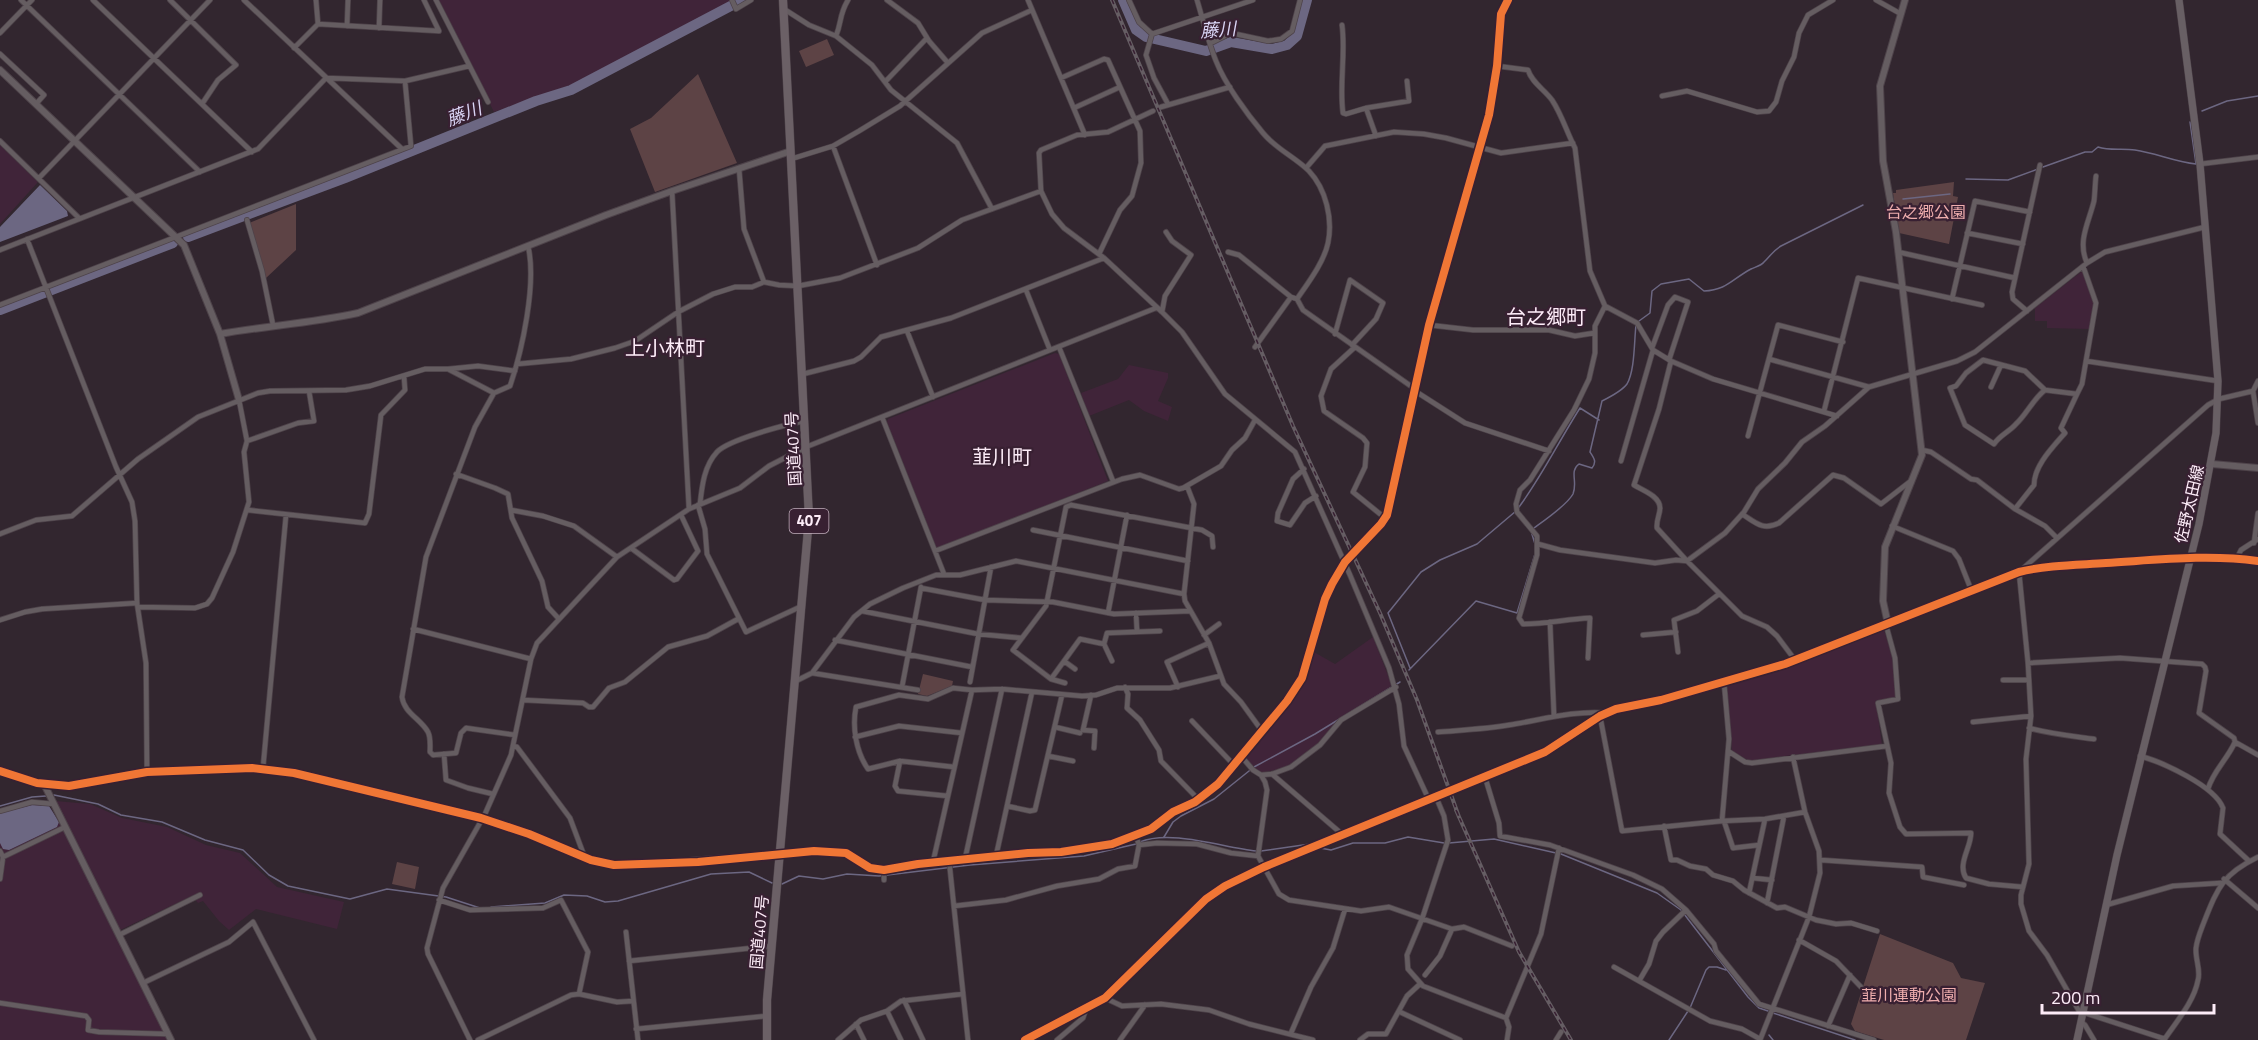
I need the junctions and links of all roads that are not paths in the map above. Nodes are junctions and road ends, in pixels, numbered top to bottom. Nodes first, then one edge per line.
1 (21, 0) edge
2 (32, 0) edge
3 (93, 0) edge
4 (170, 0) edge
5 (210, 0) edge
6 (244, 0) edge
7 (316, 0) edge
8 (348, 0) edge
9 (380, 0) edge
10 (424, 0) edge
11 (436, 0) edge
12 (751, 0) edge
13 (783, 0) edge
14 (848, 0) edge
15 (888, 0) edge
16 (1028, 0) edge
17 (1130, 0) edge
18 (1197, 0) edge
19 (1253, 0) edge
20 (1300, 0) edge
21 (1508, 0) edge
22 (1833, 0) edge
23 (1876, 0) edge
24 (1905, 0) edge
25 (2179, 0) edge
26 (733, 2) edge
27 (27, 5) junction
28 (784, 9) junction
29 (1032, 10) junction
30 (1901, 14) junction
31 (1202, 18) junction
32 (191, 20) junction
33 (318, 24) junction
34 (1342, 25) dead end
35 (347, 26) junction
36 (379, 28) junction
37 (0, 33) edge
38 (1152, 34) junction
39 (836, 36) junction
40 (927, 38) junction
41 (1211, 43) junction
42 (294, 48) junction
43 (0, 54) edge
44 (154, 58) junction
45 (948, 63) junction
46 (469, 66) junction
47 (1497, 66) junction
48 (0, 70) edge
49 (326, 78) junction
50 (1061, 78) junction
51 (405, 81) junction
52 (1407, 81) dead end
53 (885, 82) junction
54 (1120, 87) junction
55 (1230, 87) junction
56 (120, 94) junction
57 (1662, 96) dead end
58 (905, 100) junction
59 (488, 102) dead end
60 (36, 104) junction
61 (202, 104) junction
62 (1168, 104) junction
63 (1161, 107) dead end
64 (1074, 108) junction
65 (1366, 108) junction
66 (1153, 111) dead end
67 (1135, 119) junction
68 (1085, 135) junction
69 (1376, 136) junction
70 (0, 141) edge
71 (74, 142) junction
72 (1573, 143) junction
73 (833, 146) junction
74 (1479, 147) junction
75 (402, 149) junction
76 (252, 152) junction
77 (791, 155) junction
78 (2258, 157) edge
79 (2200, 164) junction
80 (2040, 167) dead end
81 (739, 168) junction
82 (1306, 168) junction
83 (200, 172) junction
84 (2096, 176) dead end
85 (39, 178) junction
86 (672, 190) junction
87 (1041, 191) junction
88 (134, 197) junction
89 (992, 209) junction
90 (2030, 212) junction
91 (80, 218) junction
92 (247, 220) dead end
93 (2205, 227) junction
94 (1166, 232) dead end
95 (1967, 232) junction
96 (176, 236) junction
97 (27, 239) junction
98 (2023, 244) junction
99 (528, 246) junction
100 (0, 250) edge
101 (1228, 252) dead end
102 (1899, 252) junction
103 (1102, 256) junction
104 (2085, 264) junction
105 (877, 265) junction
106 (1960, 265) junction
107 (2015, 278) junction
108 (764, 282) junction
109 (798, 286) junction
110 (45, 287) junction
111 (1903, 287) junction
112 (1026, 290) junction
113 (1291, 297) junction
114 (1297, 299) junction
115 (1952, 299) junction
116 (0, 305) edge
117 (1982, 305) dead end
118 (1605, 306) junction
119 (1156, 308) junction
120 (2027, 311) junction
121 (678, 312) junction
122 (1162, 312) junction
123 (273, 325) junction
124 (1429, 325) junction
125 (907, 331) junction
126 (1335, 333) junction
127 (1594, 333) junction
128 (220, 334) junction
129 (1843, 342) junction
130 (1059, 346) junction
131 (1354, 346) junction
132 (1254, 347) dead end
133 (1652, 349) junction
134 (1050, 350) junction
135 (1975, 352) junction
136 (1769, 359) junction
137 (1670, 361) junction
138 (2086, 361) junction
139 (1981, 362) junction
140 (517, 364) junction
141 (2001, 365) junction
142 (447, 369) junction
143 (515, 371) junction
144 (803, 374) junction
145 (1913, 374) junction
146 (1834, 376) junction
147 (404, 377) junction
148 (2218, 381) junction
149 (2258, 381) edge
150 (1869, 387) junction
151 (1991, 387) dead end
152 (1415, 390) junction
153 (2045, 390) junction
154 (309, 391) junction
155 (2253, 391) junction
156 (494, 393) junction
157 (1759, 393) junction
158 (2077, 394) junction
159 (933, 397) junction
160 (2219, 399) junction
161 (239, 400) junction
162 (1824, 411) junction
163 (1837, 416) junction
164 (882, 417) junction
165 (1255, 420) junction
166 (805, 421) junction
167 (2258, 423) edge
168 (1748, 436) dead end
169 (247, 441) junction
170 (806, 447) junction
171 (1922, 450) junction
172 (1549, 451) junction
173 (1621, 461) dead end
174 (2212, 464) junction
175 (2258, 468) edge
176 (1304, 469) junction
177 (121, 474) junction
178 (456, 474) junction
179 (1914, 478) junction
180 (1113, 481) junction
181 (1187, 486) junction
182 (1316, 496) junction
183 (699, 504) junction
184 (689, 509) junction
185 (2015, 509) junction
186 (248, 510) junction
187 (511, 510) junction
188 (2258, 513) edge
189 (681, 514) junction
190 (1742, 514) junction
191 (286, 515) junction
192 (1127, 516) junction
193 (1385, 518) junction
194 (1892, 526) junction
195 (1191, 528) junction
196 (1034, 531) dead end
197 (0, 534) edge
198 (1060, 536) junction
199 (2057, 538) junction
200 (2256, 541) edge
201 (1538, 544) junction
202 (1213, 547) dead end
203 (631, 548) junction
204 (1121, 548) junction
205 (935, 551) junction
206 (617, 557) junction
207 (2237, 558) junction
208 (2190, 559) junction
209 (1188, 561) junction
210 (1687, 561) junction
211 (2258, 561) edge
212 (1345, 562) junction
213 (991, 567) junction
214 (1054, 568) junction
215 (2019, 572) junction
216 (944, 574) junction
217 (1115, 580) junction
218 (920, 585) junction
219 (1972, 592) junction
220 (1184, 594) junction
221 (1719, 594) junction
222 (985, 600) junction
223 (1047, 602) junction
224 (138, 605) junction
225 (802, 606) junction
226 (862, 611) junction
227 (1190, 611) junction
228 (1108, 613) junction
229 (1136, 613) junction
230 (559, 619) junction
231 (738, 619) junction
232 (0, 620) edge
233 (914, 622) junction
234 (1550, 622) junction
235 (1219, 624) dead end
236 (1887, 625) junction
237 (413, 629) junction
238 (1160, 631) dead end
239 (1137, 632) junction
240 (1676, 632) junction
241 (978, 634) junction
242 (1204, 635) junction
243 (1643, 635) dead end
244 (1022, 638) junction
245 (836, 640) junction
246 (1209, 643) junction
247 (1104, 644) junction
248 (1678, 652) dead end
249 (908, 655) junction
250 (1588, 658) dead end
251 (531, 659) junction
252 (1794, 660) junction
253 (2164, 660) junction
254 (1064, 661) junction
255 (1112, 661) dead end
256 (2028, 663) junction
257 (972, 667) junction
258 (1075, 669) dead end
259 (812, 673) junction
260 (1220, 676) junction
261 (1051, 679) junction
262 (2003, 680) dead end
263 (2029, 680) junction
264 (796, 681) junction
265 (970, 682) dead end
266 (1724, 682) junction
267 (1065, 683) dead end
268 (902, 687) junction
269 (1125, 687) junction
270 (1178, 687) junction
271 (1395, 687) junction
272 (1002, 689) junction
273 (918, 690) dead end
274 (972, 690) junction
275 (1032, 692) junction
276 (1062, 695) junction
277 (1091, 695) junction
278 (523, 700) junction
279 (1604, 715) junction
280 (1554, 716) junction
281 (2031, 716) junction
282 (1192, 721) dead end
283 (1973, 722) dead end
284 (1055, 727) junction
285 (2029, 728) junction
286 (1262, 731) junction
287 (1438, 732) dead end
288 (962, 733) junction
289 (1080, 733) dead end
290 (515, 735) junction
291 (855, 737) junction
292 (2094, 739) dead end
293 (2235, 742) junction
294 (513, 746) junction
295 (1887, 746) junction
296 (1094, 748) dead end
297 (1728, 751) junction
298 (444, 754) junction
299 (2258, 755) edge
300 (1048, 756) junction
301 (1241, 756) junction
302 (2140, 756) junction
303 (1793, 757) junction
304 (900, 761) junction
305 (1073, 761) dead end
306 (1234, 765) junction
307 (954, 767) junction
308 (263, 768) junction
309 (0, 771) edge
310 (147, 772) junction
311 (1272, 774) junction
312 (1261, 775) junction
313 (1485, 777) junction
314 (44, 784) junction
315 (2208, 789) junction
316 (494, 794) junction
317 (948, 796) junction
318 (1436, 797) junction
319 (51, 798) junction
320 (1198, 799) junction
321 (1429, 800) junction
322 (1007, 806) junction
323 (0, 811) edge
324 (1805, 812) junction
325 (1785, 816) junction
326 (481, 818) junction
327 (1765, 819) junction
328 (1723, 821) junction
329 (1665, 826) junction
330 (65, 827) junction
331 (1343, 835) junction
332 (1138, 841) junction
333 (1759, 845) junction
334 (1559, 849) junction
335 (1, 854) edge
336 (779, 854) junction
337 (1258, 855) junction
338 (996, 856) junction
339 (2258, 857) edge
340 (585, 858) junction
341 (965, 859) junction
342 (1821, 860) junction
343 (2249, 861) junction
344 (933, 862) junction
345 (949, 862) junction
346 (1264, 867) junction
347 (884, 871) junction
348 (1753, 878) junction
349 (0, 879) edge
350 (884, 880) dead end
351 (1772, 880) junction
352 (2223, 881) junction
353 (1964, 885) dead end
354 (2023, 887) junction
355 (1749, 894) junction
356 (200, 895) dead end
357 (439, 900) junction
358 (1767, 903) junction
359 (2106, 905) junction
360 (954, 906) junction
361 (2258, 908) edge
362 (1345, 909) junction
363 (1684, 912) junction
364 (1809, 916) junction
365 (1422, 919) junction
366 (1452, 929) junction
367 (1877, 931) dead end
368 (626, 932) dead end
369 (119, 935) junction
370 (1799, 940) junction
371 (772, 946) junction
372 (1512, 946) dead end
373 (629, 961) junction
374 (1614, 967) dead end
375 (1425, 975) dead end
376 (1850, 975) junction
377 (1639, 981) junction
378 (143, 983) junction
379 (1420, 984) junction
380 (1861, 987) dead end
381 (579, 994) junction
382 (963, 994) junction
383 (1105, 998) junction
384 (904, 1000) junction
385 (633, 1001) junction
386 (0, 1003) edge
387 (1145, 1005) junction
388 (1772, 1008) junction
389 (1086, 1009) junction
390 (887, 1011) junction
391 (1400, 1012) junction
392 (2082, 1014) junction
393 (766, 1016) junction
394 (1506, 1018) junction
395 (2081, 1022) junction
396 (856, 1024) junction
397 (1828, 1026) junction
398 (636, 1029) junction
399 (1561, 1032) dead end
400 (1291, 1033) junction
401 (170, 1037) edge
402 (1298, 1038) edge
403 (1761, 1038) edge
404 (314, 1040) edge
405 (470, 1040) edge
406 (478, 1040) edge
407 (638, 1040) edge
408 (768, 1040) edge
409 (838, 1040) edge
410 (864, 1040) edge
411 (901, 1040) edge
412 (923, 1040) edge
413 (968, 1040) edge
414 (1025, 1040) edge
415 (1057, 1040) edge
416 (1120, 1040) edge
417 (1312, 1040) edge
418 (1360, 1040) edge
419 (1460, 1040) edge
420 (1507, 1040) edge
421 (1556, 1040) edge
422 (1767, 1040) edge
423 (1874, 1040) edge
424 (2077, 1040) edge
425 (2094, 1040) edge
426 (2164, 1040) edge

1 - 27 street
2 - 27 street
3 - 44 street
4 - 32 street
5 - 32 street
6 - 42 street
7 - 33 street
8 - 35 street
9 - 36 street
10 - 36 street
11 - 46 street
12 - 26 street
13 - 28 highway, 国道407号 / 407
14 - 39 street
15 - 40 street
16 - 29 street
17 - 38 street
18 - 31 street
19 - 31 street
20 - 41 street
21 - 47 street
22 - 57 street
23 - 30 street
24 - 30 street
25 - 79 main road, 佐野太田線
27 - 37 street
27 - 56 street
28 - 39 street
28 - 77 highway, 国道407号 / 407
29 - 45 street
29 - 50 street
30 - 102 street
31 - 38 street
31 - 41 street
32 - 44 street
32 - 61 street
33 - 35 street
33 - 42 street
34 - 65 street
35 - 36 street
38 - 62 street
39 - 53 street
40 - 45 street
40 - 53 street
41 - 55 street
42 - 49 street
43 - 60 street
44 - 56 street
44 - 61 street
45 - 58 street
46 - 51 street
46 - 59 street
47 - 72 street
47 - 74 street
48 - 60 street
49 - 51 street
49 - 75 street
49 - 76 street
50 - 54 street
50 - 64 street
51 - 75 street
52 - 65 street
53 - 58 street
54 - 64 street
54 - 67 street
55 - 62 street
55 - 82 street
56 - 71 street
56 - 83 street
58 - 73 street
58 - 89 street
60 - 71 street
61 - 76 street
62 - 63 street
64 - 68 street
65 - 69 street
66 - 67 street
67 - 68 street
67 - 103 street
68 - 87 street
69 - 74 street
69 - 82 street
70 - 85 street
71 - 85 street
71 - 88 street
72 - 74 street
72 - 118 street
73 - 77 street
73 - 105 street
74 - 124 street
75 - 96 street
76 - 83 street
77 - 81 street
77 - 109 highway, 国道407号 / 407
78 - 79 street
79 - 93 main road, 佐野太田線
80 - 90 street
81 - 86 street
81 - 108 street
82 - 114 street
83 - 88 street
84 - 104 street
85 - 91 street
86 - 99 street
86 - 121 street
87 - 89 street
87 - 103 street
88 - 91 street
88 - 96 street
89 - 105 street
90 - 95 street
90 - 98 street
91 - 97 street
92 - 123 street
93 - 104 street
93 - 148 main road, 佐野太田線
94 - 122 street
95 - 98 street
95 - 106 street
96 - 110 street
96 - 128 street
97 - 100 street
97 - 110 street
98 - 107 street
99 - 123 street
99 - 140 street
101 - 113 street
102 - 106 street
102 - 111 street
103 - 112 street
103 - 119 street
104 - 120 street
104 - 138 street
105 - 109 street
106 - 107 street
106 - 115 street
107 - 120 street
108 - 109 street
108 - 121 street
109 - 144 highway, 国道407号 / 407
110 - 116 street
110 - 177 street
111 - 115 street
111 - 129 street
111 - 145 street
112 - 125 street
112 - 134 street
113 - 114 street
113 - 132 street
114 - 126 street
115 - 117 street
118 - 127 street
118 - 133 street
119 - 122 street
119 - 130 street
120 - 135 street
121 - 140 street
121 - 184 street
122 - 165 street
123 - 128 street
124 - 127 street
124 - 152 street
125 - 144 street
125 - 159 street
126 - 131 street
126 - 131 street
127 - 172 street
128 - 161 street
129 - 136 street
129 - 146 street
130 - 134 street
130 - 180 street
131 - 152 street
131 - 193 street
133 - 137 street
133 - 137 street
133 - 173 street
134 - 159 street
135 - 139 street
135 - 145 street
136 - 146 street
136 - 157 street
137 - 157 street
137 - 210 street
138 - 148 street
138 - 158 street
139 - 141 street
139 - 153 street
140 - 143 street
141 - 151 street
141 - 153 street
142 - 143 street
142 - 147 street
142 - 156 street
143 - 156 street
144 - 166 highway, 国道407号 / 407
145 - 150 street
145 - 171 street
146 - 150 street
146 - 162 street
147 - 154 street
147 - 191 street
148 - 160 main road, 佐野太田線
149 - 155 street
150 - 163 street
152 - 172 street
152 - 193 street
153 - 158 street
154 - 161 street
154 - 169 street
155 - 160 street
155 - 167 street
156 - 178 street
157 - 162 street
157 - 168 street
158 - 185 street
159 - 164 street
160 - 174 main road, 佐野太田線
160 - 199 street
161 - 169 street
161 - 177 street
162 - 163 street
163 - 190 street
164 - 170 street
164 - 205 street
165 - 176 street
165 - 181 street
166 - 170 highway, 国道407号 / 407
166 - 183 street
169 - 186 street
170 - 183 street
170 - 225 highway, 国道407号 / 407
171 - 179 street
171 - 185 street
172 - 201 street
174 - 175 street
174 - 208 main road, 佐野太田線
176 - 182 street
176 - 182 street
177 - 197 street
177 - 224 street
178 - 187 street
178 - 237 street
179 - 190 street
179 - 194 street
180 - 181 street
180 - 205 street
181 - 195 street
182 - 212 street
183 - 184 street
183 - 231 street
184 - 189 street
185 - 199 street
186 - 191 street
186 - 224 street
187 - 206 street
187 - 230 street
188 - 200 street
189 - 203 street
189 - 203 street
190 - 210 street
191 - 308 street
192 - 195 street
192 - 198 street
192 - 204 street
193 - 212 street
194 - 219 street
194 - 236 street
195 - 202 street
195 - 209 street
196 - 198 street
198 - 204 street
198 - 214 street
199 - 215 street
200 - 207 street
201 - 210 street
201 - 234 street
203 - 206 street
204 - 209 street
204 - 217 street
205 - 216 street
206 - 230 street
207 - 208 street
207 - 211 street
208 - 215 street
208 - 253 main road, 佐野太田線
209 - 220 street
210 - 221 street
212 - 271 street
212 - 286 street
213 - 214 street
213 - 216 street
213 - 222 street
214 - 217 street
214 - 223 street
215 - 219 street
215 - 256 street
216 - 218 street
217 - 220 street
217 - 228 street
218 - 222 street
218 - 226 street
218 - 233 street
219 - 236 street
220 - 227 street
221 - 240 street
221 - 252 street
222 - 223 street
222 - 241 street
223 - 228 street
223 - 244 street
224 - 232 street
224 - 310 street
225 - 231 street
225 - 264 highway, 国道407号 / 407
226 - 233 street
226 - 245 street
227 - 229 street
227 - 242 street
228 - 229 street
229 - 239 street
230 - 251 street
231 - 278 street
233 - 241 street
233 - 249 street
234 - 250 street
234 - 280 street
235 - 242 street
236 - 252 street
236 - 295 street
237 - 251 street
237 - 298 street
238 - 239 street
239 - 247 street
240 - 243 street
240 - 248 street
241 - 244 street
241 - 257 street
242 - 246 street
244 - 261 street
245 - 249 street
245 - 259 street
246 - 260 street
246 - 270 street
247 - 254 street
247 - 255 street
249 - 257 street
249 - 268 street
251 - 278 street
252 - 266 street
253 - 256 street
253 - 293 street
253 - 302 main road, 佐野太田線
254 - 258 street
254 - 261 street
256 - 263 street
257 - 265 street
259 - 264 street
259 - 268 street
260 - 270 street
260 - 286 street
261 - 267 street
262 - 263 street
263 - 281 street
264 - 336 highway, 国道407号 / 407
266 - 279 street
266 - 297 street
268 - 273 street
269 - 270 street
269 - 277 street
269 - 320 street
271 - 311 street
271 - 321 street
272 - 274 street
272 - 275 street
272 - 341 street
274 - 288 street
274 - 291 street
275 - 276 street
275 - 322 street
276 - 277 street
276 - 284 street
277 - 296 street
278 - 290 street
279 - 280 street
279 - 313 street
279 - 329 street
280 - 287 street
281 - 283 street
281 - 285 street
282 - 306 street
284 - 289 street
284 - 300 street
285 - 292 street
285 - 354 street
286 - 301 street
288 - 291 street
288 - 307 street
290 - 294 street
290 - 298 street
291 - 304 street
293 - 299 street
293 - 315 street
294 - 316 street
294 - 340 street
295 - 303 street
295 - 354 street
297 - 303 street
297 - 328 street
298 - 316 street
300 - 305 street
300 - 322 street
301 - 306 street
301 - 312 street
302 - 315 street
302 - 359 main road, 佐野太田線
303 - 324 street
304 - 307 street
304 - 317 street
306 - 320 street
307 - 317 street
308 - 310 street
308 - 326 street
309 - 314 street
310 - 314 street
311 - 312 street
311 - 331 street
312 - 337 street
313 - 318 street
313 - 334 street
314 - 319 street
315 - 343 street
316 - 326 street
317 - 344 street
318 - 321 street
318 - 365 street
319 - 323 street
319 - 330 street
320 - 332 street
321 - 331 street
322 - 338 street
324 - 325 street
324 - 342 street
325 - 327 street
325 - 351 street
326 - 340 street
326 - 357 street
327 - 328 street
327 - 333 street
328 - 329 street
328 - 333 street
329 - 355 street
330 - 335 street
330 - 369 street
331 - 346 street
332 - 337 street
332 - 338 street
332 - 360 street
333 - 348 street
334 - 363 street
334 - 394 street
335 - 349 street
336 - 340 street
336 - 347 street
336 - 371 highway, 国道407号 / 407
337 - 346 street
338 - 341 street
339 - 343 street
341 - 345 street
342 - 353 street
342 - 364 street
343 - 352 street
344 - 345 street
344 - 347 street
345 - 360 street
346 - 362 street
346 - 383 street
347 - 350 street
348 - 351 street
348 - 355 street
351 - 358 street
352 - 359 street
352 - 361 street
352 - 426 street
354 - 392 street
355 - 358 street
356 - 369 street
357 - 381 street
357 - 405 street
358 - 364 street
359 - 392 main road, 佐野太田線
360 - 382 street
362 - 365 street
362 - 400 street
363 - 377 street
363 - 388 street
364 - 367 street
364 - 370 street
365 - 366 street
365 - 379 street
366 - 372 street
366 - 375 street
368 - 373 street
369 - 378 street
370 - 376 street
370 - 388 street
371 - 373 street
371 - 393 highway, 国道407号 / 407
373 - 385 street
374 - 377 street
376 - 380 street
376 - 397 street
377 - 403 street
378 - 401 street
378 - 404 street
379 - 391 street
379 - 394 street
381 - 385 street
381 - 406 street
382 - 384 street
382 - 413 street
383 - 387 street
383 - 389 street
384 - 390 street
384 - 412 street
385 - 398 street
386 - 401 street
387 - 400 street
387 - 416 street
388 - 397 street
388 - 403 street
389 - 414 street
389 - 415 street
390 - 396 street
390 - 411 street
391 - 418 street
391 - 419 street
392 - 395 main road, 佐野太田線
392 - 426 street
393 - 398 street
393 - 408 highway, 国道407号 / 407
394 - 420 street
395 - 424 main road, 佐野太田線
395 - 425 street
396 - 409 street
396 - 410 street
397 - 423 street
398 - 407 street
399 - 421 street
400 - 402 street
402 - 417 street
403 - 422 street

